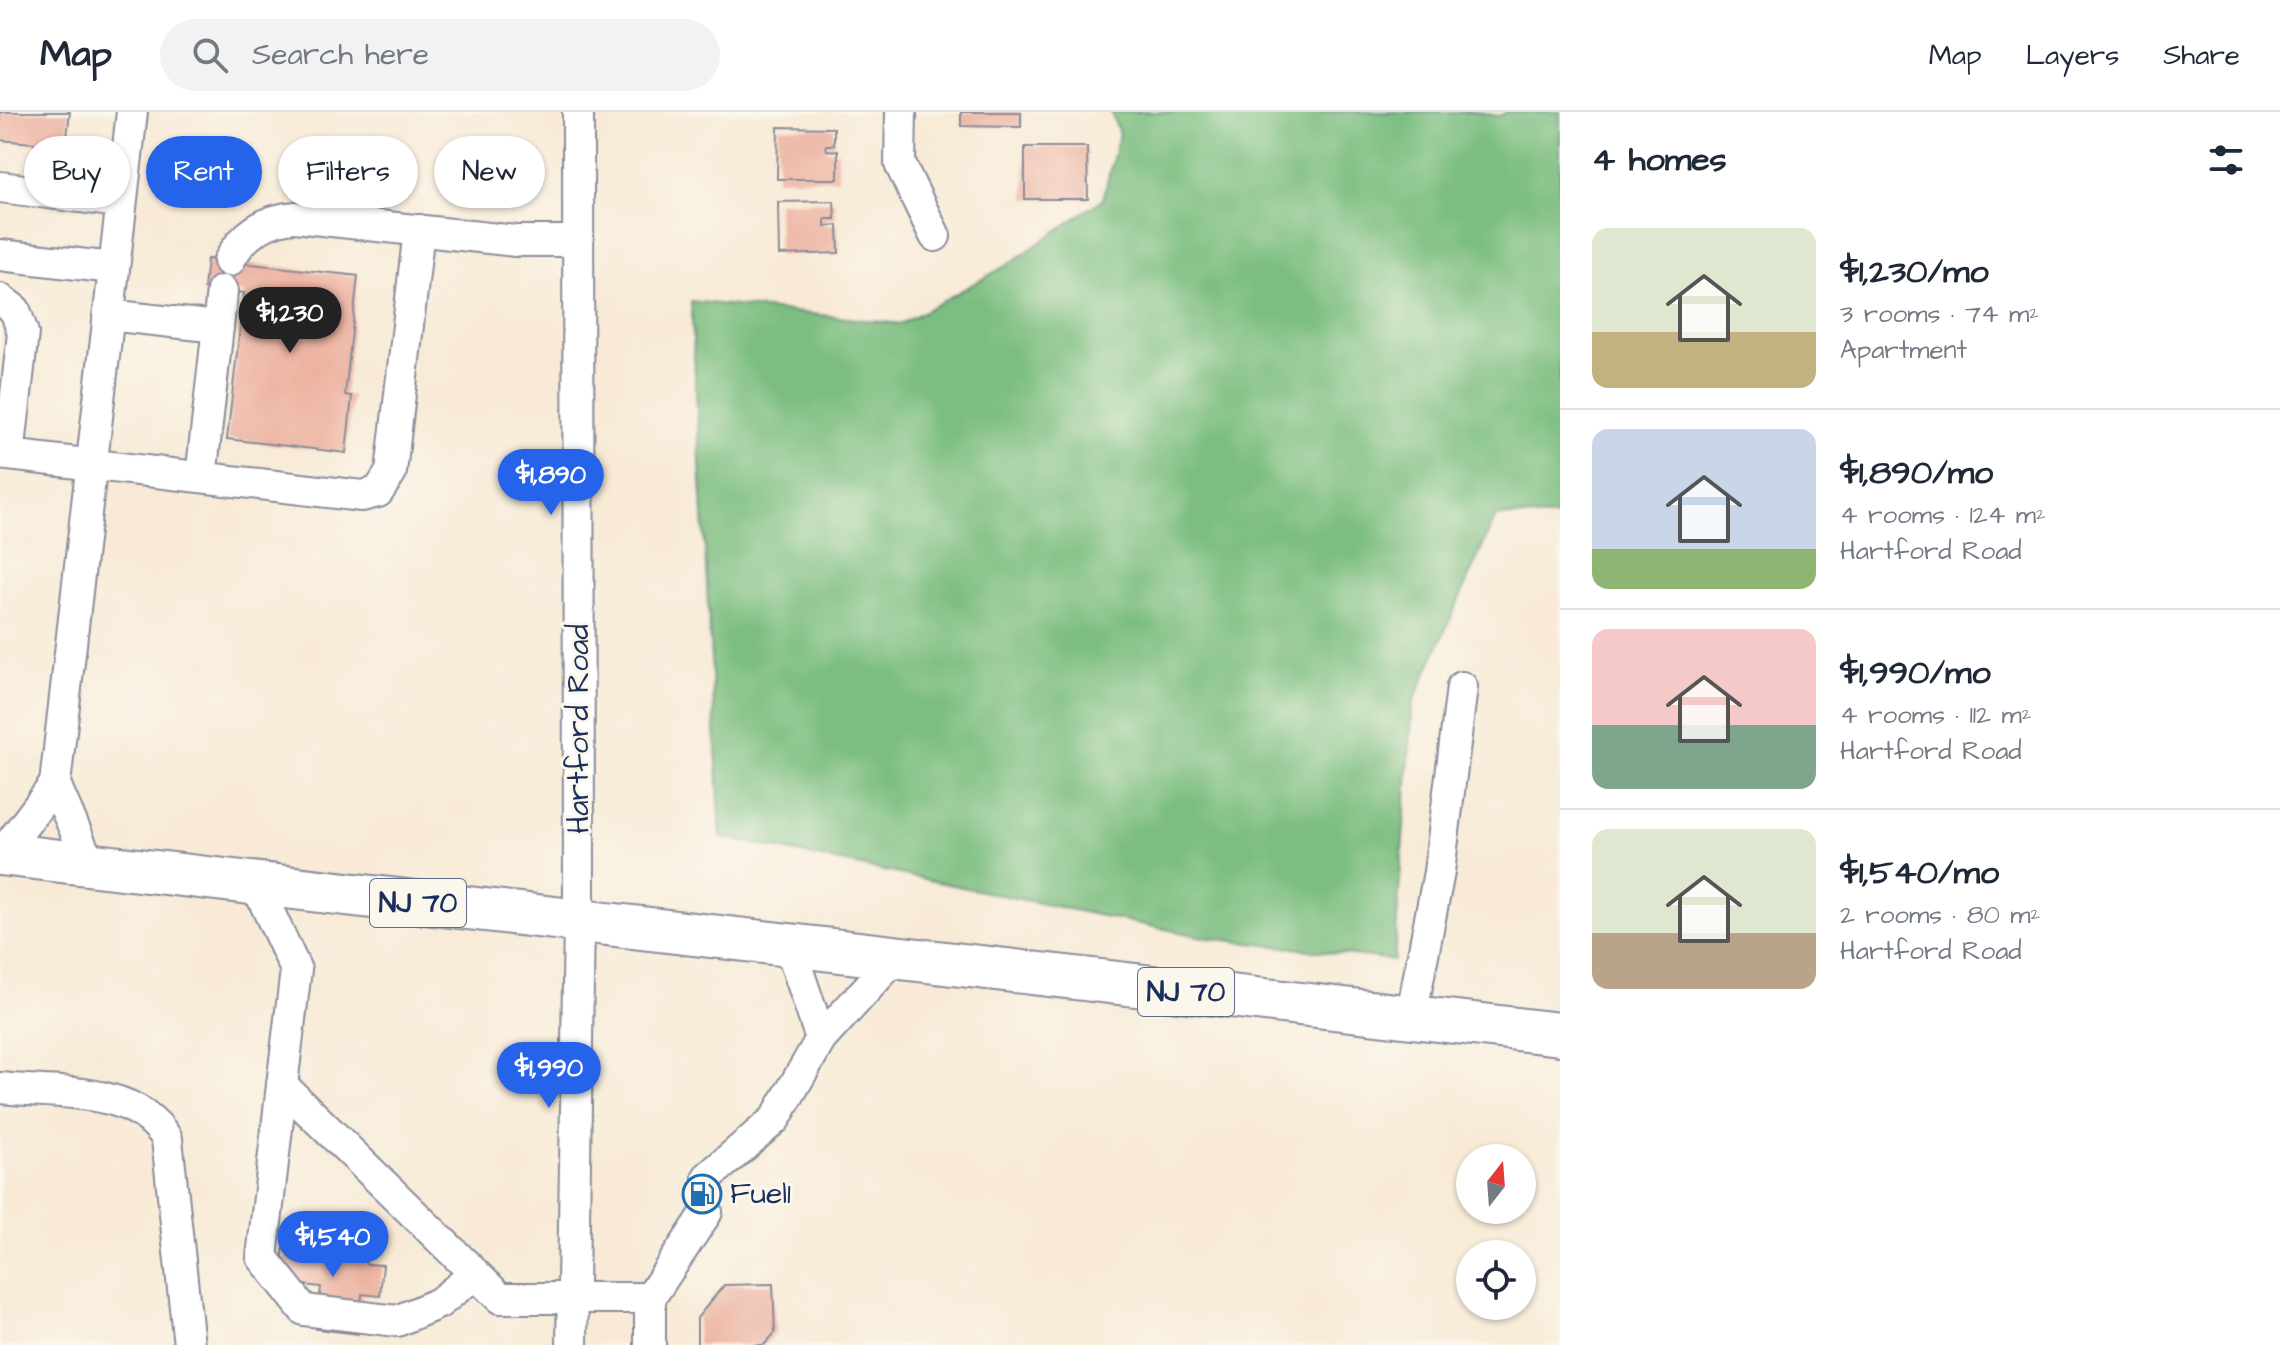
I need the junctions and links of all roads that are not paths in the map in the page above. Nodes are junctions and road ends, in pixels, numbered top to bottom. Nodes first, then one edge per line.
1 (132, 112) edge
2 (578, 112) edge
3 (901, 112) edge
4 (129, 136) edge
5 (0, 187) edge
6 (24, 190) edge
7 (119, 208) edge
8 (419, 230) junction
9 (935, 236) dead end
10 (578, 241) junction
11 (0, 255) edge
12 (229, 261) dead end
13 (113, 268) junction
14 (222, 291) dead end
15 (0, 299) edge
16 (108, 315) junction
17 (218, 327) junction
18 (5, 455) edge
19 (90, 465) junction
20 (201, 477) junction
21 (1462, 687) dead end
22 (55, 784) junction
23 (1, 854) edge
24 (90, 865) junction
25 (256, 884) junction
26 (579, 922) junction
27 (790, 947) junction
28 (894, 959) junction
29 (1411, 1017) junction
30 (1560, 1034) edge
31 (821, 1039) junction
32 (282, 1085) junction
33 (0, 1088) edge
34 (708, 1177) dead end
35 (707, 1212) dead end
36 (475, 1274) junction
37 (574, 1298) junction
38 (650, 1298) junction
39 (189, 1345) edge
40 (572, 1345) edge
41 (650, 1345) edge

1 - 4 street
2 - 10 street, Hartford Road
3 - 9 street
5 - 6 street
7 - 13 street
8 - 10 street
8 - 12 street
8 - 20 street
10 - 26 street, Hartford Road
11 - 13 street
13 - 16 street
14 - 17 street
15 - 18 street
16 - 17 street
16 - 19 street
17 - 20 street
18 - 19 street
19 - 20 street
19 - 22 street
21 - 29 street
22 - 23 street
22 - 24 street
23 - 24 highway, NJ 70
24 - 25 highway, NJ 70
25 - 26 highway, NJ 70
25 - 32 street
26 - 27 highway, NJ 70
26 - 37 street, Hartford Road
27 - 28 highway, NJ 70
27 - 31 street
28 - 29 highway, NJ 70
28 - 31 street
29 - 30 highway, NJ 70
31 - 34 street
32 - 36 street
32 - 36 street
33 - 39 street
35 - 38 street
36 - 37 street
37 - 38 street
37 - 40 street, Hartford Road
38 - 41 street

